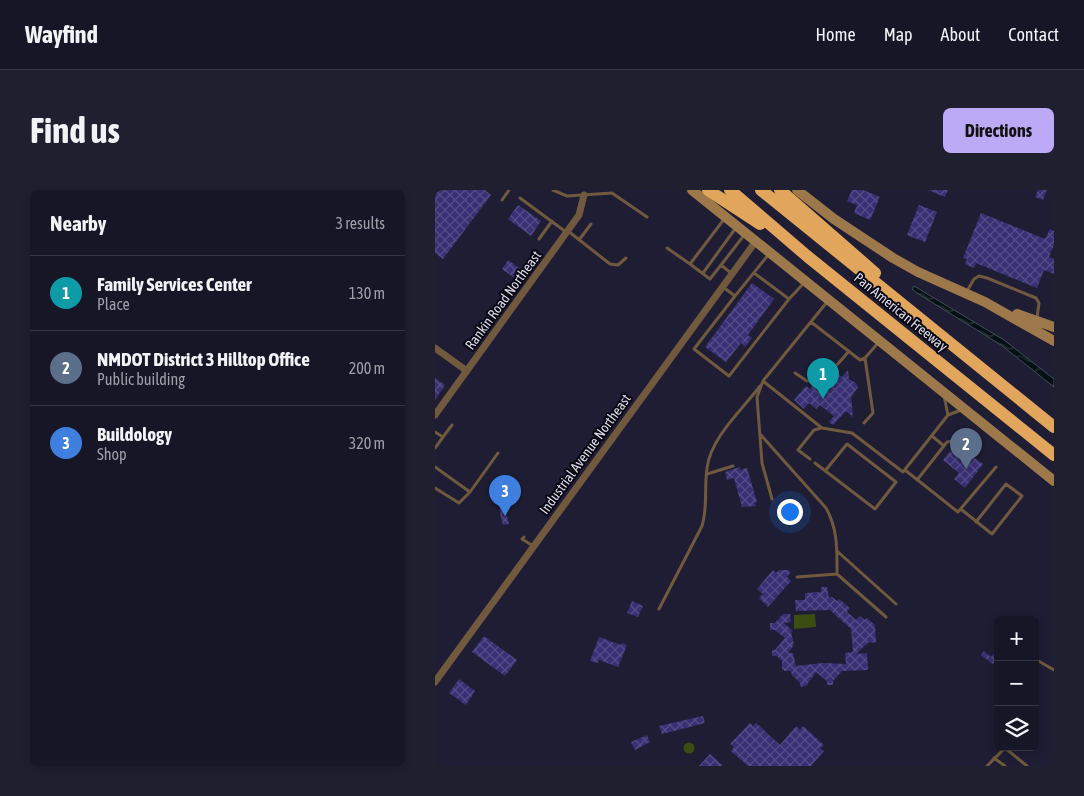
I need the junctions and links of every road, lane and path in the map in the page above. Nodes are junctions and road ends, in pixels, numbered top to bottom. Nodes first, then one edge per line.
1 (509, 190) edge
2 (553, 190) edge
3 (692, 190) edge
4 (708, 190) edge
5 (730, 190) edge
6 (761, 190) edge
7 (779, 190) edge
8 (797, 190) edge
9 (584, 193) edge
10 (520, 198) dead end
11 (501, 200) dead end
12 (647, 217) dead end
13 (726, 217) junction
14 (552, 221) junction
15 (591, 224) dead end
16 (741, 230) junction
17 (567, 232) junction
18 (539, 238) dead end
19 (579, 240) junction
20 (755, 241) junction
21 (667, 248) dead end
22 (771, 252) junction
23 (807, 256) junction
24 (626, 258) dead end
25 (690, 264) junction
26 (721, 266) junction
27 (703, 273) junction
28 (754, 273) junction
29 (732, 274) junction
30 (806, 281) junction
31 (722, 287) junction
32 (965, 293) junction
33 (735, 296) junction
34 (789, 299) junction
35 (829, 299) junction
36 (985, 302) junction
37 (1036, 320) junction
38 (811, 322) junction
39 (925, 322) junction
40 (1054, 327) edge
41 (880, 341) junction
42 (1054, 341) edge
43 (435, 348) edge
44 (849, 351) junction
45 (865, 358) junction
46 (467, 371) junction
47 (795, 373) dead end
48 (763, 381) junction
49 (760, 386) junction
50 (941, 389) junction
51 (968, 410) junction
52 (435, 415) edge
53 (949, 415) junction
54 (864, 423) dead end
55 (452, 424) dead end
56 (1054, 427) edge
57 (821, 428) junction
58 (435, 432) edge
59 (759, 433) junction
60 (932, 436) junction
61 (443, 438) junction
62 (944, 446) junction
63 (435, 448) edge
64 (498, 453) dead end
65 (1054, 454) edge
66 (970, 455) dead end
67 (810, 459) dead end
68 (815, 463) dead end
69 (733, 466) dead end
70 (435, 467) edge
71 (996, 468) dead end
72 (905, 470) junction
73 (825, 471) junction
74 (707, 474) junction
75 (917, 480) junction
76 (1054, 481) edge
77 (435, 488) edge
78 (470, 492) junction
79 (772, 499) dead end
80 (962, 510) junction
81 (976, 522) junction
82 (524, 537) dead end
83 (533, 547) junction
84 (837, 551) junction
85 (837, 574) junction
86 (797, 576) dead end
87 (896, 604) dead end
88 (659, 609) dead end
89 (886, 617) dead end
90 (1038, 661) edge
91 (1054, 670) edge
92 (435, 682) edge
93 (994, 758) junction
94 (987, 766) edge
95 (1005, 766) edge
96 (1027, 766) edge

1 - 11 lane
2 - 9 lane
3 - 13 main road
4 - 23 highway
5 - 23 highway, Pan American Freeway
6 - 39 highway, Pan American Freeway
7 - 39 highway
8 - 32 main road
9 - 12 lane
9 - 17 street, Rankin Road Northeast
10 - 14 lane
13 - 16 main road
13 - 25 lane
14 - 17 lane
14 - 18 lane
15 - 19 lane
16 - 20 main road
16 - 26 lane
16 - 27 lane
17 - 19 lane
17 - 46 street, Rankin Road Northeast
19 - 24 lane
20 - 22 main road
20 - 29 street, Industrial Avenue Northeast
21 - 25 lane
22 - 28 lane
22 - 30 main road
23 - 65 highway, Pan American Freeway
25 - 27 lane
26 - 27 lane
26 - 29 lane
28 - 33 lane
28 - 34 lane
29 - 31 street, Industrial Avenue Northeast
30 - 34 lane
30 - 35 main road
31 - 33 lane
31 - 83 street, Industrial Avenue Northeast
32 - 36 main road
32 - 37 lane
33 - 34 lane
35 - 38 lane
35 - 41 main road
36 - 37 main road
36 - 42 main road
37 - 40 main road
38 - 44 lane
38 - 48 lane
39 - 56 highway, Pan American Freeway
41 - 45 lane
41 - 50 main road
43 - 46 street
44 - 45 lane
44 - 47 lane
45 - 54 lane
46 - 52 street, Rankin Road Northeast
48 - 49 lane
48 - 57 lane
49 - 59 lane
49 - 74 lane
50 - 51 main road
50 - 53 lane
51 - 53 lane
51 - 76 main road
53 - 60 lane
55 - 61 lane
57 - 67 lane
57 - 72 lane
58 - 61 lane
59 - 79 lane
59 - 84 lane
60 - 62 lane
60 - 72 lane
61 - 63 lane
62 - 66 lane
62 - 75 lane
64 - 78 lane
68 - 73 lane
69 - 74 lane
70 - 78 lane
71 - 80 lane
72 - 75 lane
73 - 73 lane
74 - 88 lane
75 - 80 lane
77 - 78 lane
80 - 81 lane
81 - 81 lane
82 - 83 lane
83 - 92 street, Industrial Avenue Northeast
84 - 85 lane
84 - 87 lane
85 - 86 lane
85 - 89 lane
90 - 91 lane
93 - 94 lane
93 - 95 lane
93 - 96 lane

